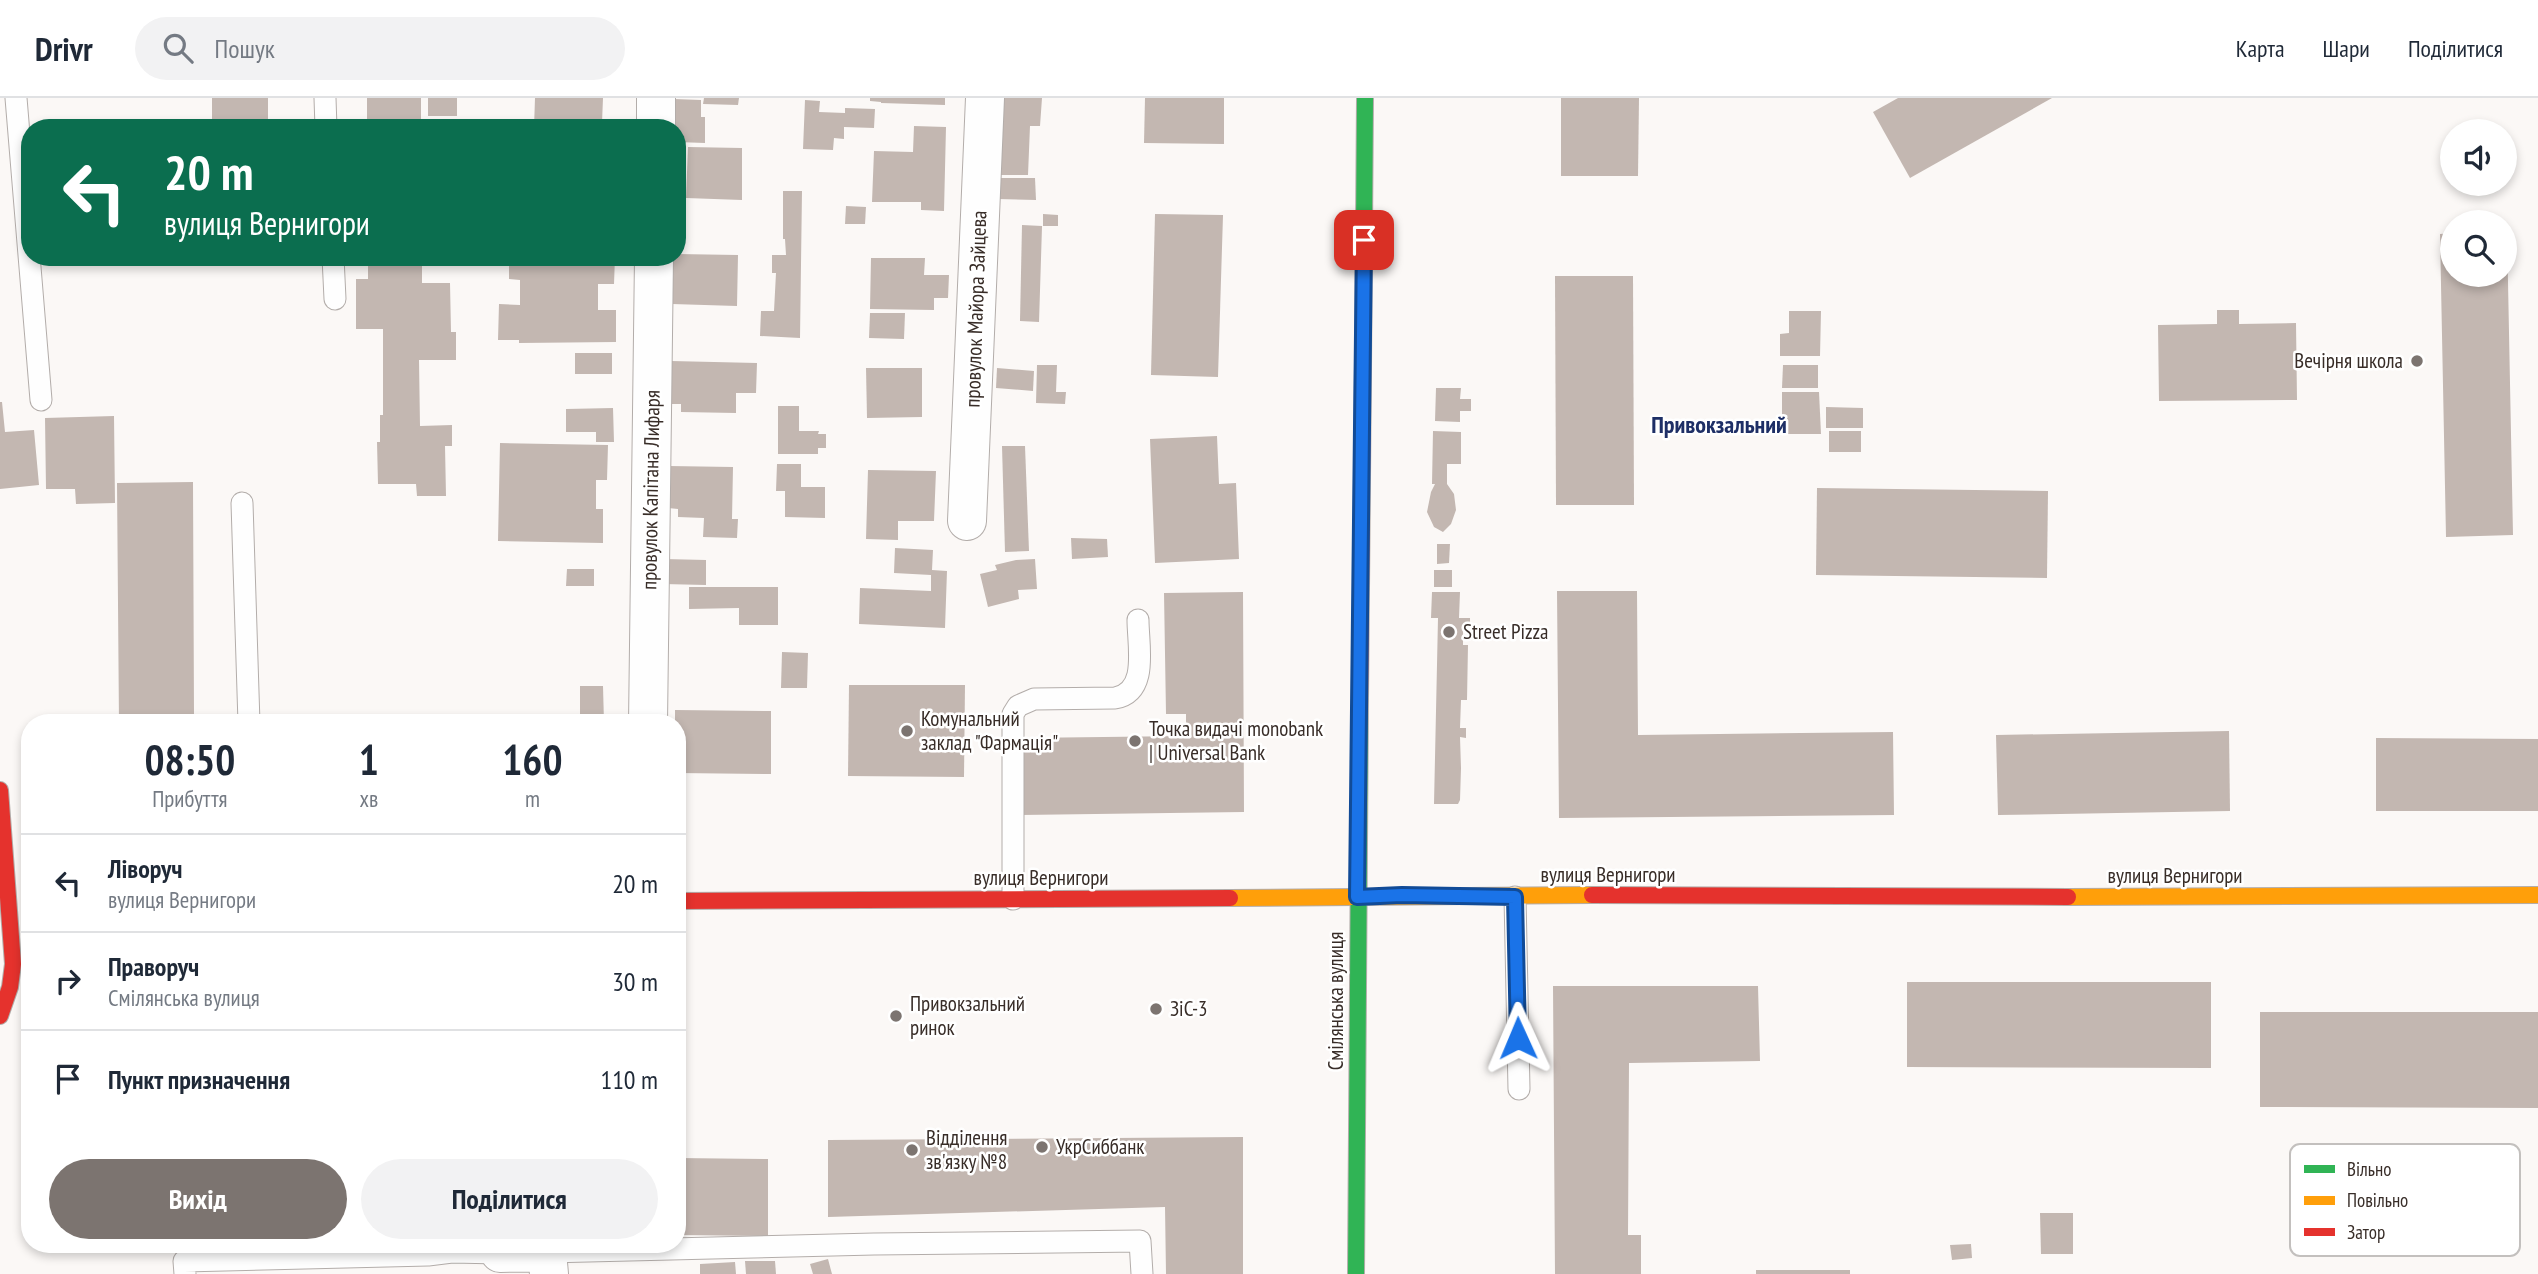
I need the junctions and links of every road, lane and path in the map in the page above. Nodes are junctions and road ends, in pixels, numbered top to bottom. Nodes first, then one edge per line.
1 (16, 98) edge
2 (324, 98) edge
3 (656, 98) edge
4 (985, 98) edge
5 (1365, 98) edge
6 (325, 119) edge
7 (656, 119) edge
8 (21, 158) edge
9 (30, 266) edge
10 (333, 266) edge
11 (654, 266) edge
12 (335, 299) dead end
13 (41, 400) dead end
14 (242, 503) dead end
15 (967, 521) dead end
16 (1138, 620) dead end
17 (249, 714) edge
18 (648, 714) edge
19 (0, 790) edge
20 (2538, 895) edge
21 (1357, 897) junction
22 (1515, 897) junction
23 (1013, 899) junction
24 (686, 901) edge
25 (9, 905) junction
26 (21, 905) edge
27 (0, 1016) edge
28 (1519, 1089) dead end
29 (444, 1253) edge
30 (513, 1253) edge
31 (548, 1263) edge
32 (185, 1274) edge
33 (1142, 1274) edge
34 (1356, 1274) edge

1 - 8 lane
2 - 6 lane
3 - 7 street
4 - 15 street, провулок Майора Зайцева
5 - 21 street, Смілянська вулиця
9 - 13 lane
10 - 12 lane
11 - 18 street, провулок Капітана Лифаря
14 - 17 lane
16 - 23 lane
19 - 25 street
20 - 22 street, вулиця Вернигори
21 - 22 street, вулиця Вернигори
21 - 23 street, вулиця Вернигори
21 - 34 street, Смілянська вулиця
22 - 28 lane
23 - 24 street, вулиця Вернигори
25 - 26 street
25 - 27 street
29 - 32 lane
30 - 31 street
31 - 33 lane

